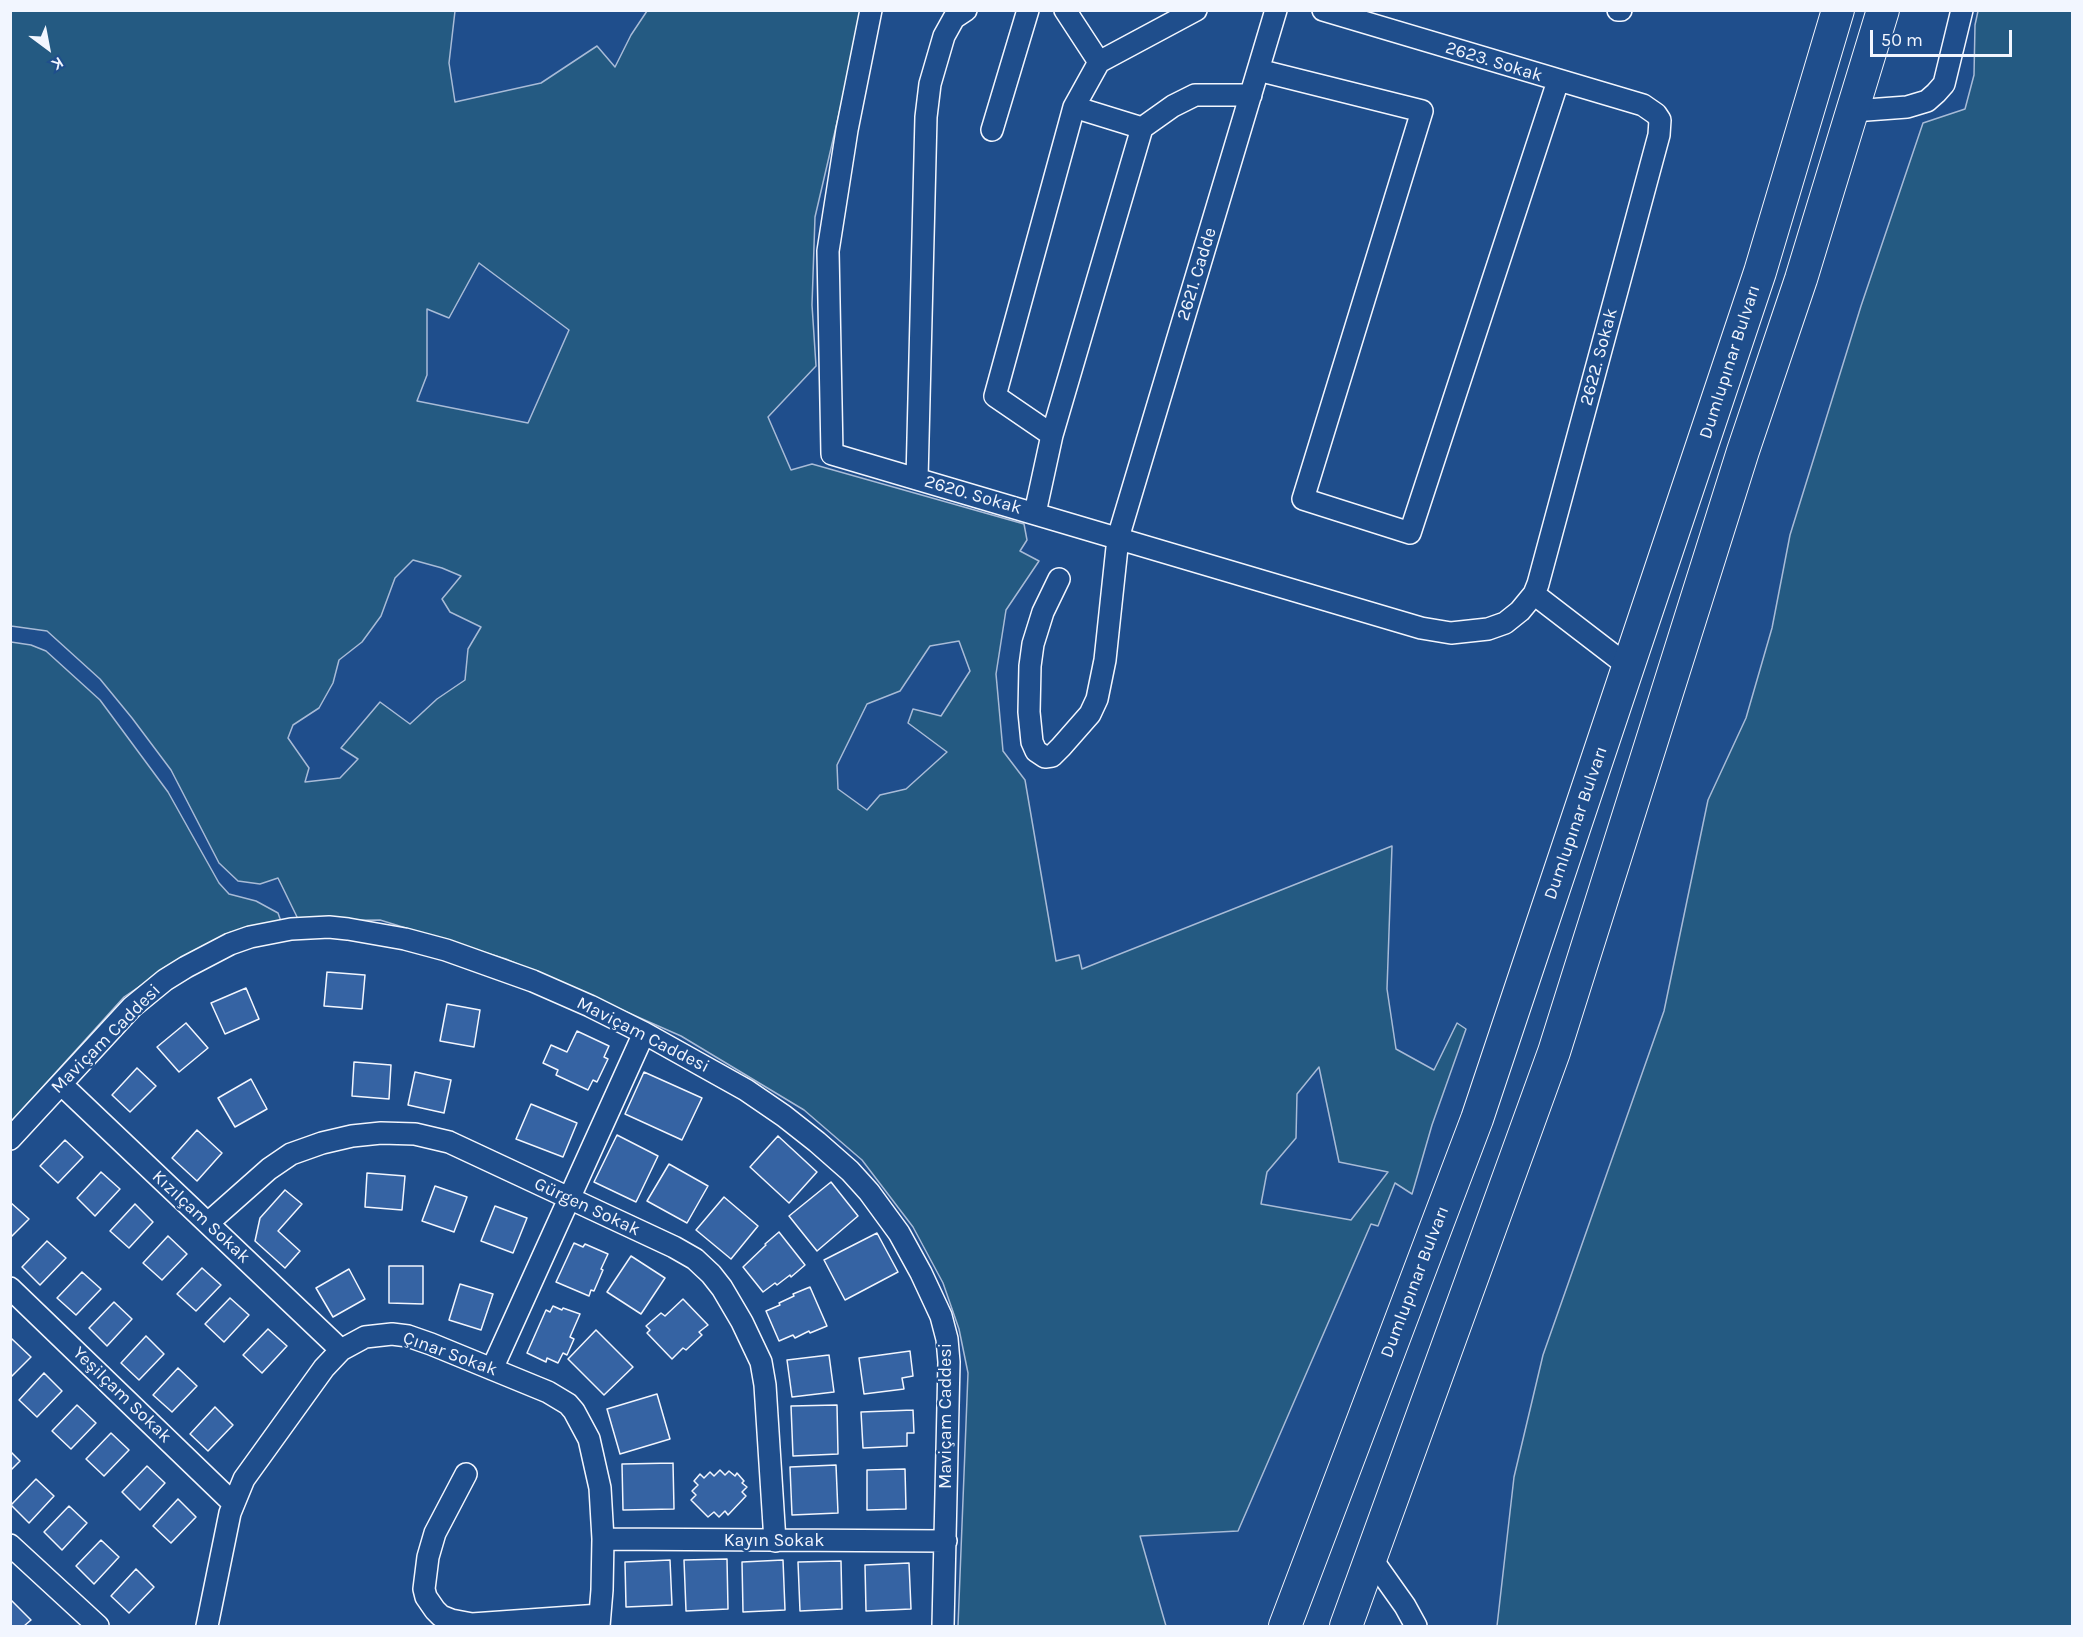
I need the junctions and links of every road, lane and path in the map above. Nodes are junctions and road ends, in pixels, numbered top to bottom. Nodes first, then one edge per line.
1 (871, 10) edge
2 (966, 10) edge
3 (1028, 10) edge
4 (1065, 10) edge
5 (1196, 10) edge
6 (1276, 10) edge
7 (1323, 10) edge
8 (1838, 10) edge
9 (1883, 10) edge
10 (1962, 10) edge
11 (1099, 62) junction
12 (1258, 70) junction
13 (1558, 81) junction
14 (1251, 95) junction
15 (1074, 107) junction
16 (1853, 111) junction
17 (1660, 120) joint
18 (1142, 128) junction
19 (992, 130) dead end
20 (1052, 435) junction
21 (917, 479) junction
22 (1035, 513) junction
23 (1118, 538) junction
24 (1059, 579) dead end
25 (1534, 594) junction
26 (1629, 667) junction
27 (644, 1033) junction
28 (61, 1084) junction
29 (10, 1139) edge
30 (570, 1199) junction
31 (208, 1223) junction
32 (10, 1288) edge
33 (341, 1350) junction
34 (492, 1369) junction
35 (466, 1474) dead end
36 (233, 1503) junction
37 (603, 1539) junction
38 (775, 1541) junction
39 (946, 1541) junction
40 (10, 1545) edge
41 (1371, 1558) junction
42 (599, 1621) edge
43 (98, 1626) edge
44 (207, 1626) edge
45 (943, 1626) edge
46 (1285, 1626) edge
47 (1346, 1626) edge
48 (1416, 1626) edge

1 - 21 street, 2620. Sokak
2 - 21 street
3 - 19 street
4 - 11 street
5 - 11 street
6 - 12 street, 2621. Cadde
7 - 13 street, 2623. Sokak
8 - 26 highway, Dumlupınar Bulvarı
9 - 16 highway
10 - 16 street
11 - 15 street
12 - 13 street
12 - 14 street, 2621. Cadde
13 - 17 street, 2623. Sokak
14 - 18 street
14 - 23 street, 2621. Cadde
15 - 18 street
15 - 20 street
16 - 41 highway
17 - 25 street, 2622. Sokak
18 - 20 street
20 - 22 street
21 - 22 street, 2620. Sokak
22 - 23 street, 2620. Sokak
23 - 24 street, 2621. Cadde
23 - 25 street, 2620. Sokak
25 - 26 street
26 - 46 highway, Dumlupınar Bulvarı
27 - 28 street, Maviçam Caddesi
27 - 30 street
27 - 39 street, Maviçam Caddesi
28 - 29 street, Maviçam Caddesi
28 - 31 street, Kızılçam Sokak
30 - 31 street, Gürgen Sokak
30 - 34 street
30 - 38 street, Gürgen Sokak
31 - 33 street, Kızılçam Sokak
32 - 36 street, Yeşilçam Sokak
33 - 34 street, Çınar Sokak
33 - 36 street, Çınar Sokak
34 - 37 street, Çınar Sokak
35 - 42 street
36 - 44 street, Çınar Sokak
37 - 38 street, Kayın Sokak
37 - 42 street, Çınar Sokak
38 - 39 street, Kayın Sokak
39 - 45 street, Maviçam Caddesi
40 - 43 street
41 - 47 highway
41 - 48 street

